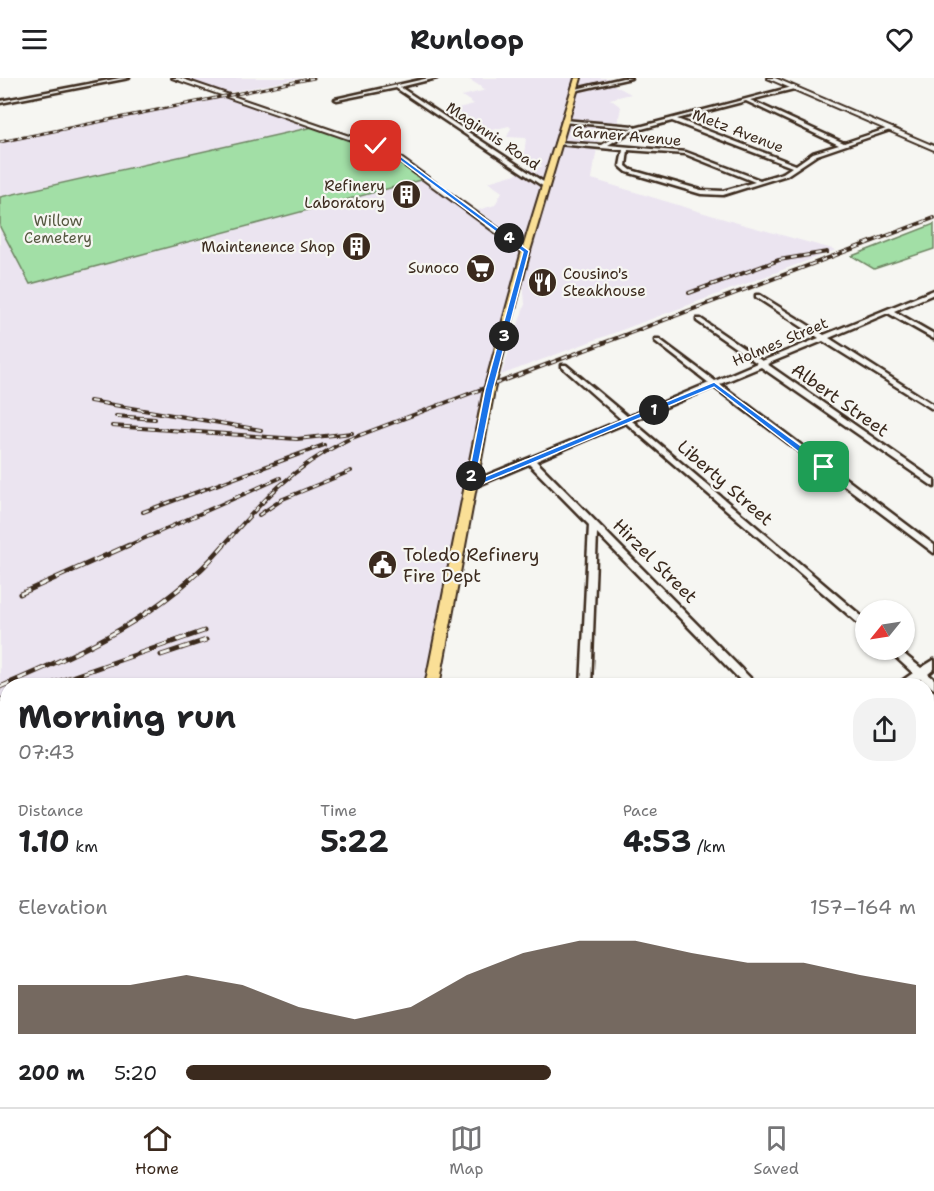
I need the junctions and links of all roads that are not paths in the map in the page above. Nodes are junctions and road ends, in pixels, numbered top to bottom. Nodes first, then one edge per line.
1 (127, 78) edge
2 (175, 78) edge
3 (435, 78) edge
4 (578, 78) edge
5 (629, 78) edge
6 (770, 78) edge
7 (396, 86) junction
8 (792, 87) junction
9 (574, 90) junction
10 (337, 99) dead end
11 (746, 100) junction
12 (0, 102) edge
13 (672, 119) junction
14 (564, 121) junction
15 (642, 128) junction
16 (891, 129) junction
17 (558, 142) junction
18 (843, 145) junction
19 (604, 146) junction
20 (626, 148) junction
21 (934, 148) edge
22 (795, 166) junction
23 (760, 182) junction
24 (546, 186) junction
25 (526, 251) junction
26 (934, 292) edge
27 (758, 296) dead end
28 (889, 311) junction
29 (699, 320) dead end
30 (934, 337) edge
31 (824, 338) junction
32 (657, 340) dead end
33 (762, 364) junction
34 (564, 366) dead end
35 (714, 384) junction
36 (934, 408) edge
37 (628, 421) junction
38 (532, 462) junction
39 (934, 484) edge
40 (469, 486) junction
41 (593, 524) junction
42 (934, 550) edge
43 (855, 617) edge
44 (905, 660) edge
45 (934, 664) edge
46 (921, 673) junction
47 (433, 678) edge
48 (586, 678) edge
49 (745, 678) edge
50 (914, 678) edge
51 (926, 678) edge

1 - 12 street
2 - 25 street
3 - 7 street
4 - 9 main road
5 - 9 street
6 - 8 street
7 - 10 street
7 - 24 street, Maginnis Road
8 - 11 street
8 - 16 street
9 - 14 main road
11 - 13 street
11 - 18 street
13 - 15 street
13 - 22 street, Metz Avenue
14 - 15 street
14 - 17 main road
15 - 19 street
16 - 18 street
16 - 21 street
17 - 19 street, Garner Avenue
17 - 24 main road
18 - 22 street
19 - 20 street, Garner Avenue
20 - 23 street, Garner Avenue
20 - 23 street
22 - 23 street
24 - 25 main road
25 - 40 main road
26 - 28 street, Holmes Street
27 - 31 street
28 - 30 street
28 - 31 street, Holmes Street
29 - 33 street, Albert Street
31 - 33 street, Holmes Street
31 - 36 street
32 - 35 street
33 - 35 street, Holmes Street
33 - 39 street, Albert Street
34 - 37 street, Liberty Street
35 - 37 street, Holmes Street
35 - 42 street
37 - 38 street, Holmes Street
37 - 43 street, Liberty Street
38 - 40 street, Holmes Street
38 - 41 street, Hirzel Street
40 - 47 main road
41 - 48 street
41 - 49 street, Hirzel Street
44 - 46 street
45 - 46 street
46 - 50 street
46 - 51 street

